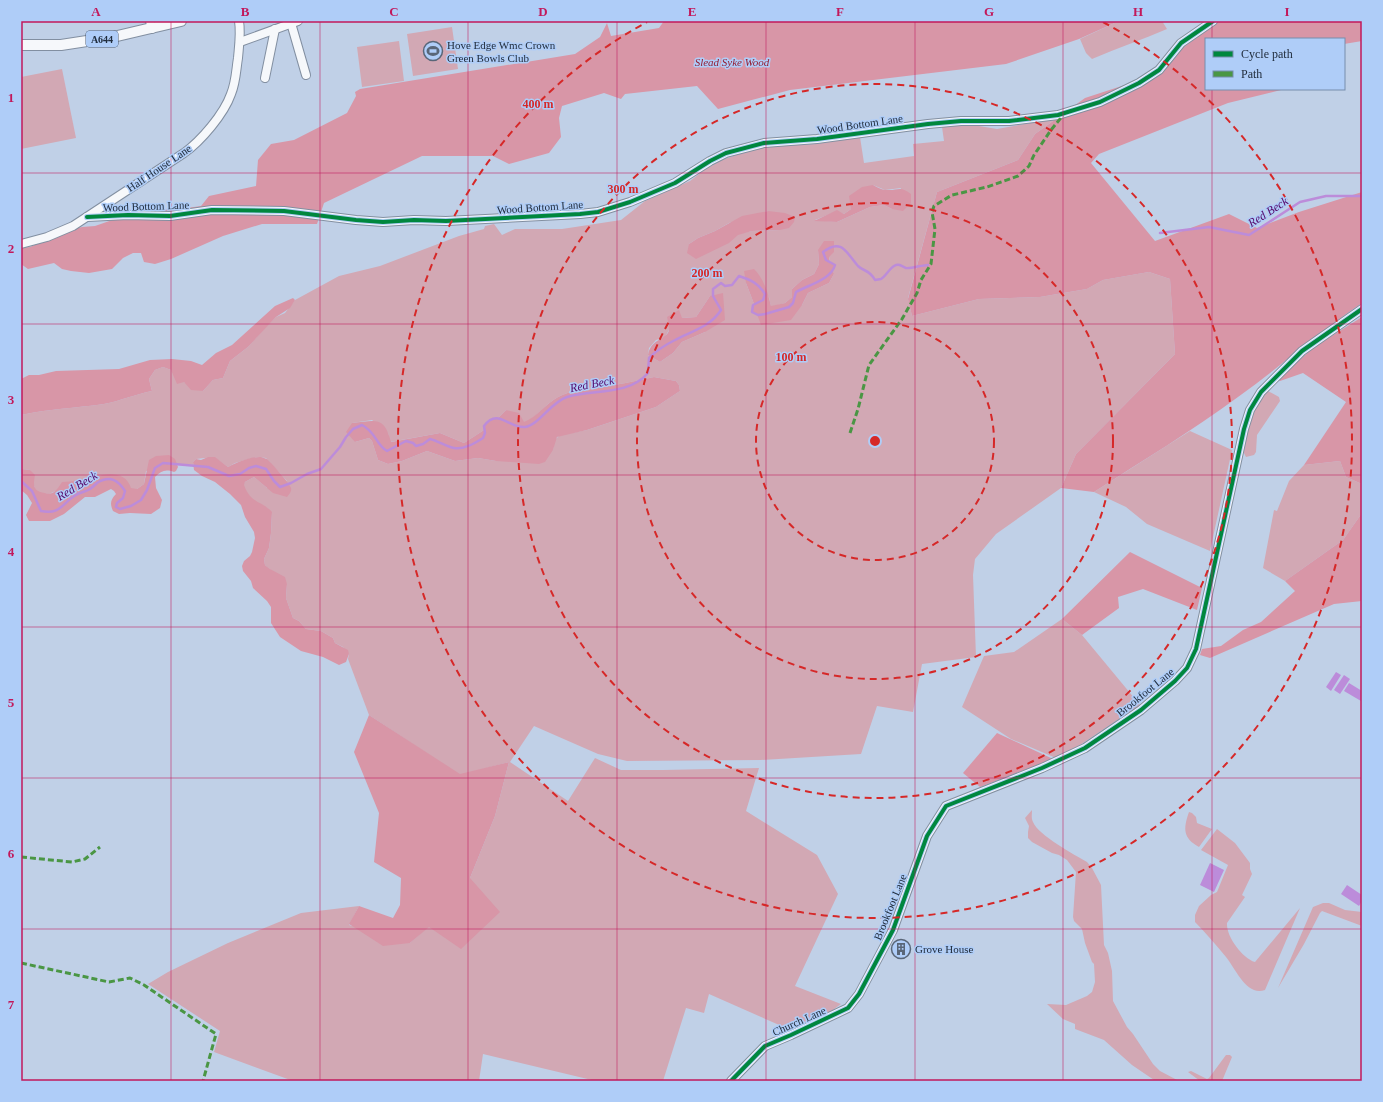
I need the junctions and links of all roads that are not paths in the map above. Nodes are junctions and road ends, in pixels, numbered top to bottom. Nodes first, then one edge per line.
1 (181, 21) edge
2 (239, 21) edge
3 (1213, 21) edge
4 (295, 22) edge
5 (151, 25) edge
6 (275, 29) junction
7 (240, 42) junction
8 (21, 45) edge
9 (306, 75) dead end
10 (265, 78) dead end
11 (87, 217) junction
12 (21, 244) edge
13 (1362, 309) edge
14 (869, 974) joint
15 (731, 1081) edge

1 - 5 main road, A644
2 - 7 street, Half House Lane
3 - 11 street, Wood Bottom Lane
4 - 6 street
4 - 9 street
5 - 8 main road, A644
6 - 7 street
6 - 10 street
7 - 11 street, Half House Lane
11 - 12 street, Half House Lane
13 - 14 street, Brookfoot Lane
14 - 15 street, Church Lane

